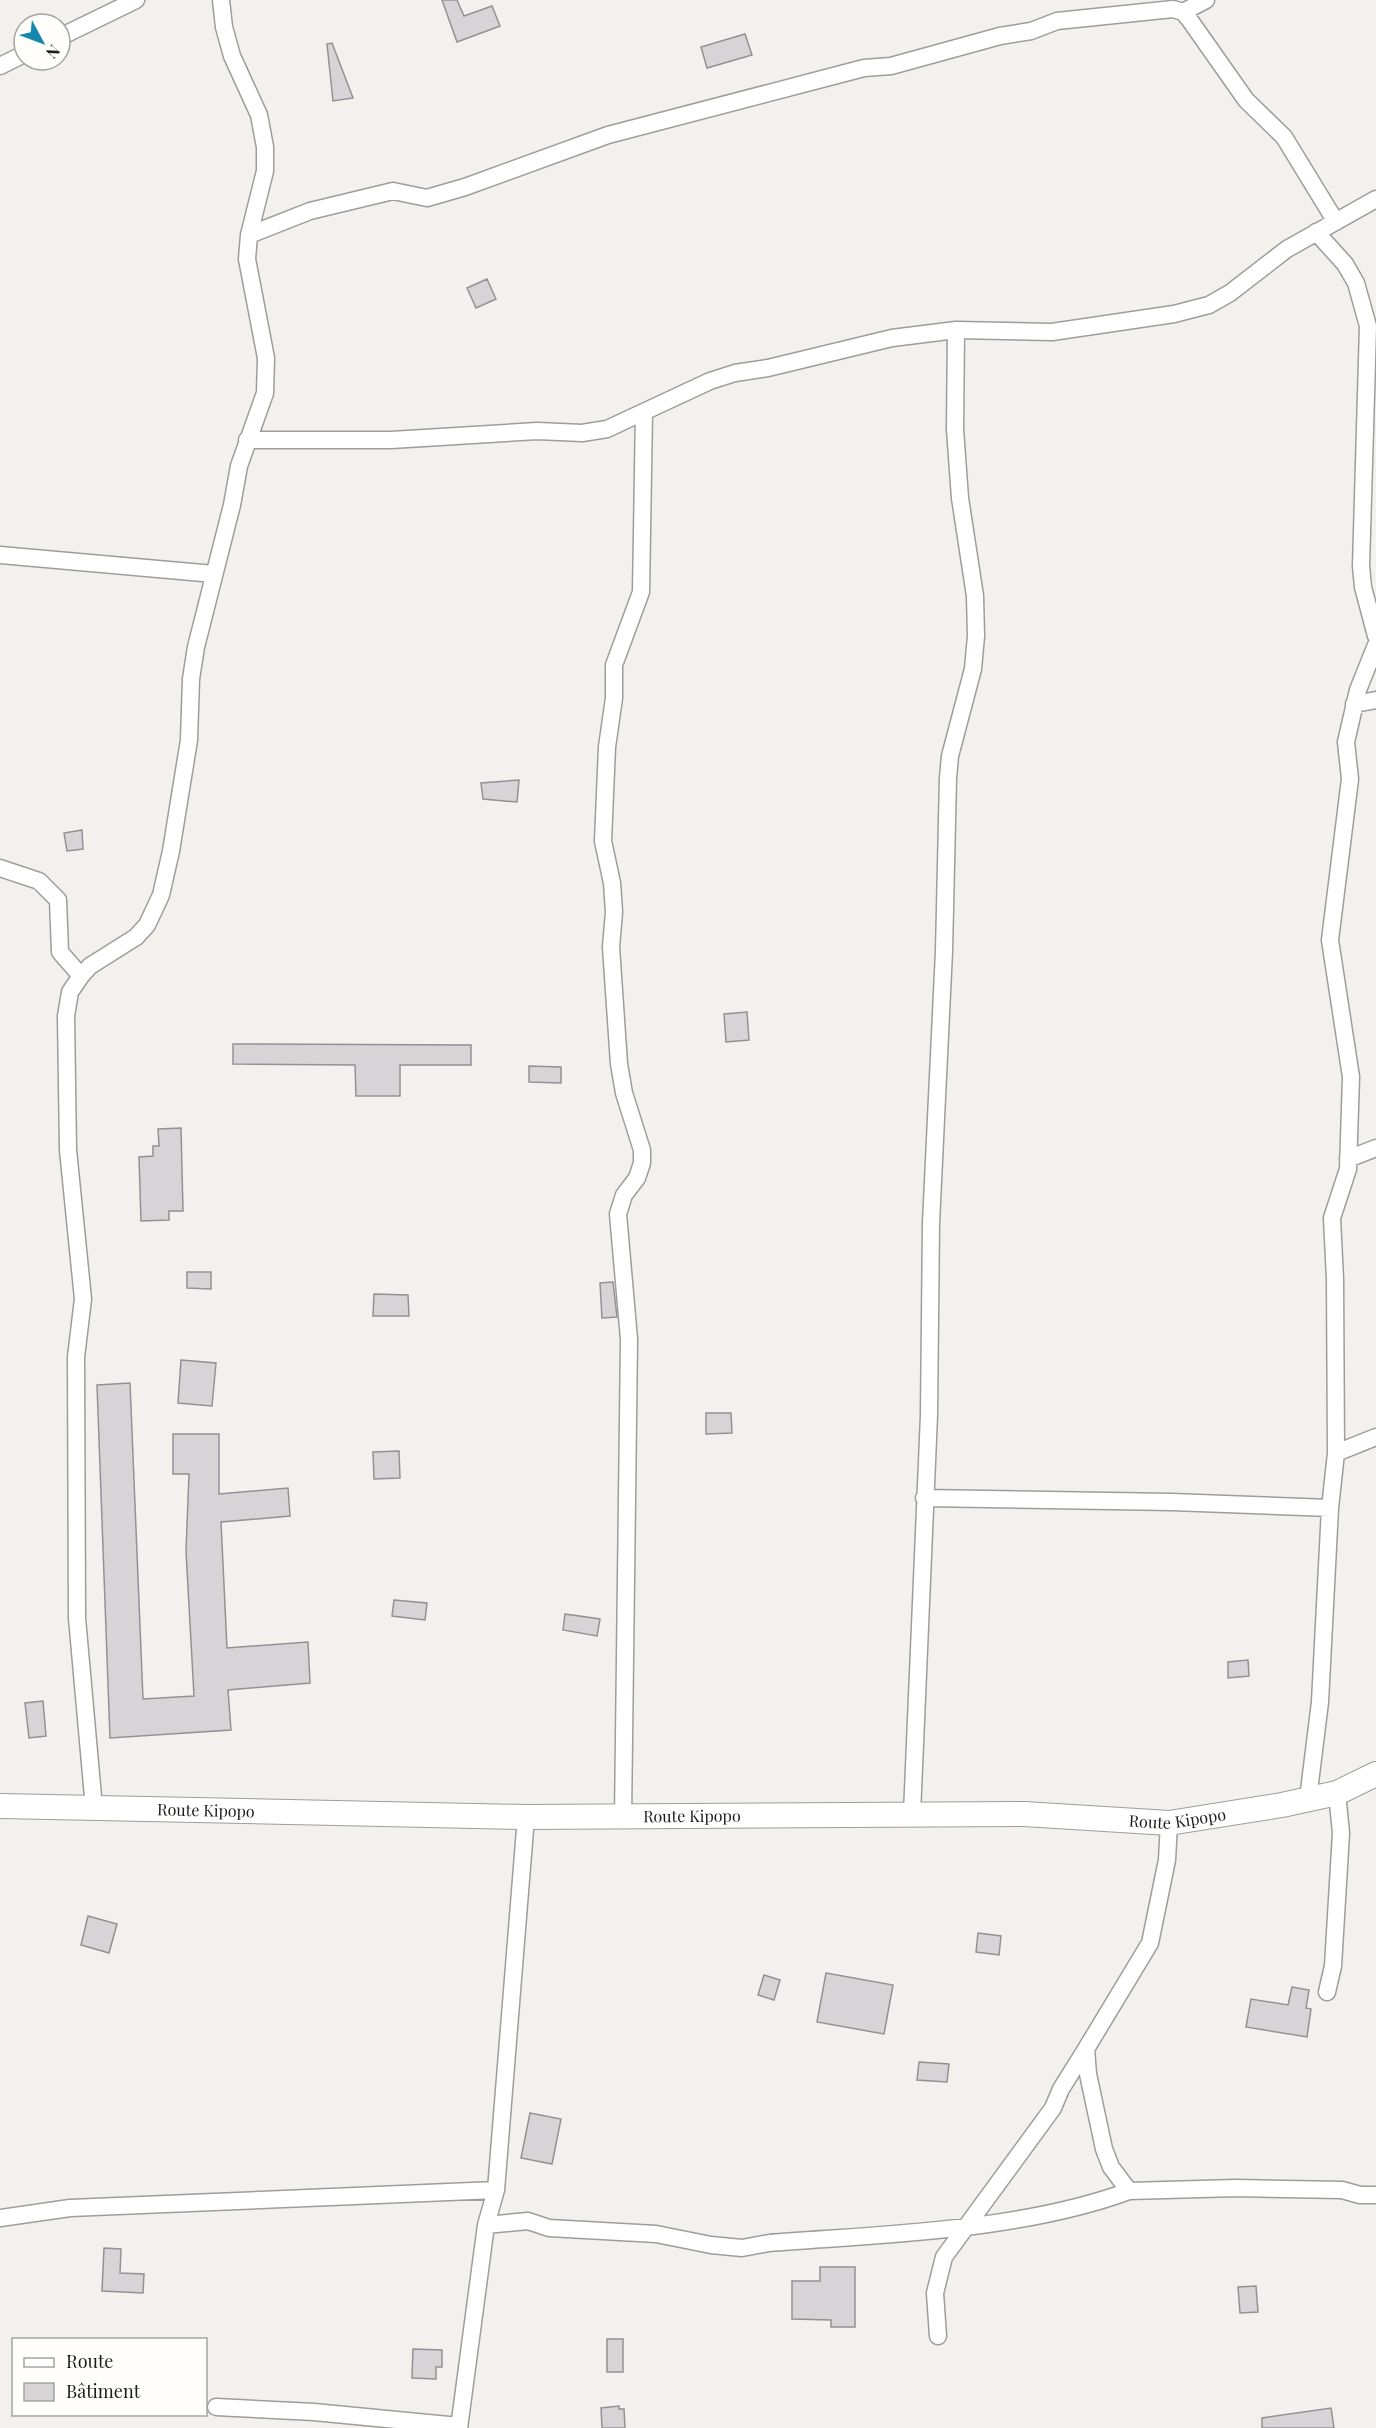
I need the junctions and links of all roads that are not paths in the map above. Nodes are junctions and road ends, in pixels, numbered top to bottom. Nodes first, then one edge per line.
1 (136, 0) edge
2 (221, 0) edge
3 (1206, 0) edge
4 (1183, 12) junction
5 (72, 31) edge
6 (1376, 199) edge
7 (1336, 222) junction
8 (1316, 232) junction
9 (249, 235) junction
10 (956, 330) junction
11 (644, 412) junction
12 (247, 440) junction
13 (0, 555) edge
14 (214, 574) junction
15 (1376, 636) edge
16 (1376, 645) edge
17 (1376, 700) edge
18 (1354, 704) junction
19 (0, 868) edge
20 (81, 976) junction
21 (1376, 1148) edge
22 (1348, 1159) junction
23 (1376, 1437) edge
24 (1336, 1453) junction
25 (924, 1498) junction
26 (1330, 1508) junction
27 (1376, 1774) edge
28 (1337, 1793) junction
29 (1308, 1799) junction
30 (0, 1806) edge
31 (94, 1808) junction
32 (912, 1814) junction
33 (526, 1817) junction
34 (623, 1818) junction
35 (1170, 1823) junction
36 (1327, 1992) dead end
37 (1086, 2049) junction
38 (496, 2190) junction
39 (1129, 2191) junction
40 (1376, 2195) edge
41 (0, 2218) edge
42 (486, 2225) junction
43 (969, 2225) junction
44 (938, 2336) dead end
45 (216, 2407) dead end
46 (459, 2427) edge

1 - 5 street
2 - 9 street
3 - 4 street
4 - 7 street
4 - 9 street
6 - 7 street
7 - 8 street
8 - 10 street
8 - 15 street
9 - 12 street
10 - 11 street
10 - 25 street
11 - 12 street
11 - 34 street
12 - 14 street
13 - 14 street
14 - 20 street
16 - 18 street
17 - 18 street
18 - 22 street
19 - 20 street
20 - 31 street
21 - 22 street
22 - 24 street
23 - 24 street
24 - 26 street
25 - 26 street
25 - 32 street
26 - 29 street
27 - 28 main road, Route Kipopo
28 - 29 main road, Route Kipopo
28 - 36 street
29 - 35 main road, Route Kipopo
30 - 31 main road, Route Kipopo
31 - 33 main road, Route Kipopo
32 - 34 main road, Route Kipopo
32 - 35 main road, Route Kipopo
33 - 34 main road, Route Kipopo
33 - 38 street
35 - 37 street
37 - 39 street
37 - 43 street
38 - 41 street
38 - 42 street
39 - 40 street
39 - 43 street
42 - 43 street
42 - 46 street
43 - 44 street
45 - 46 street

